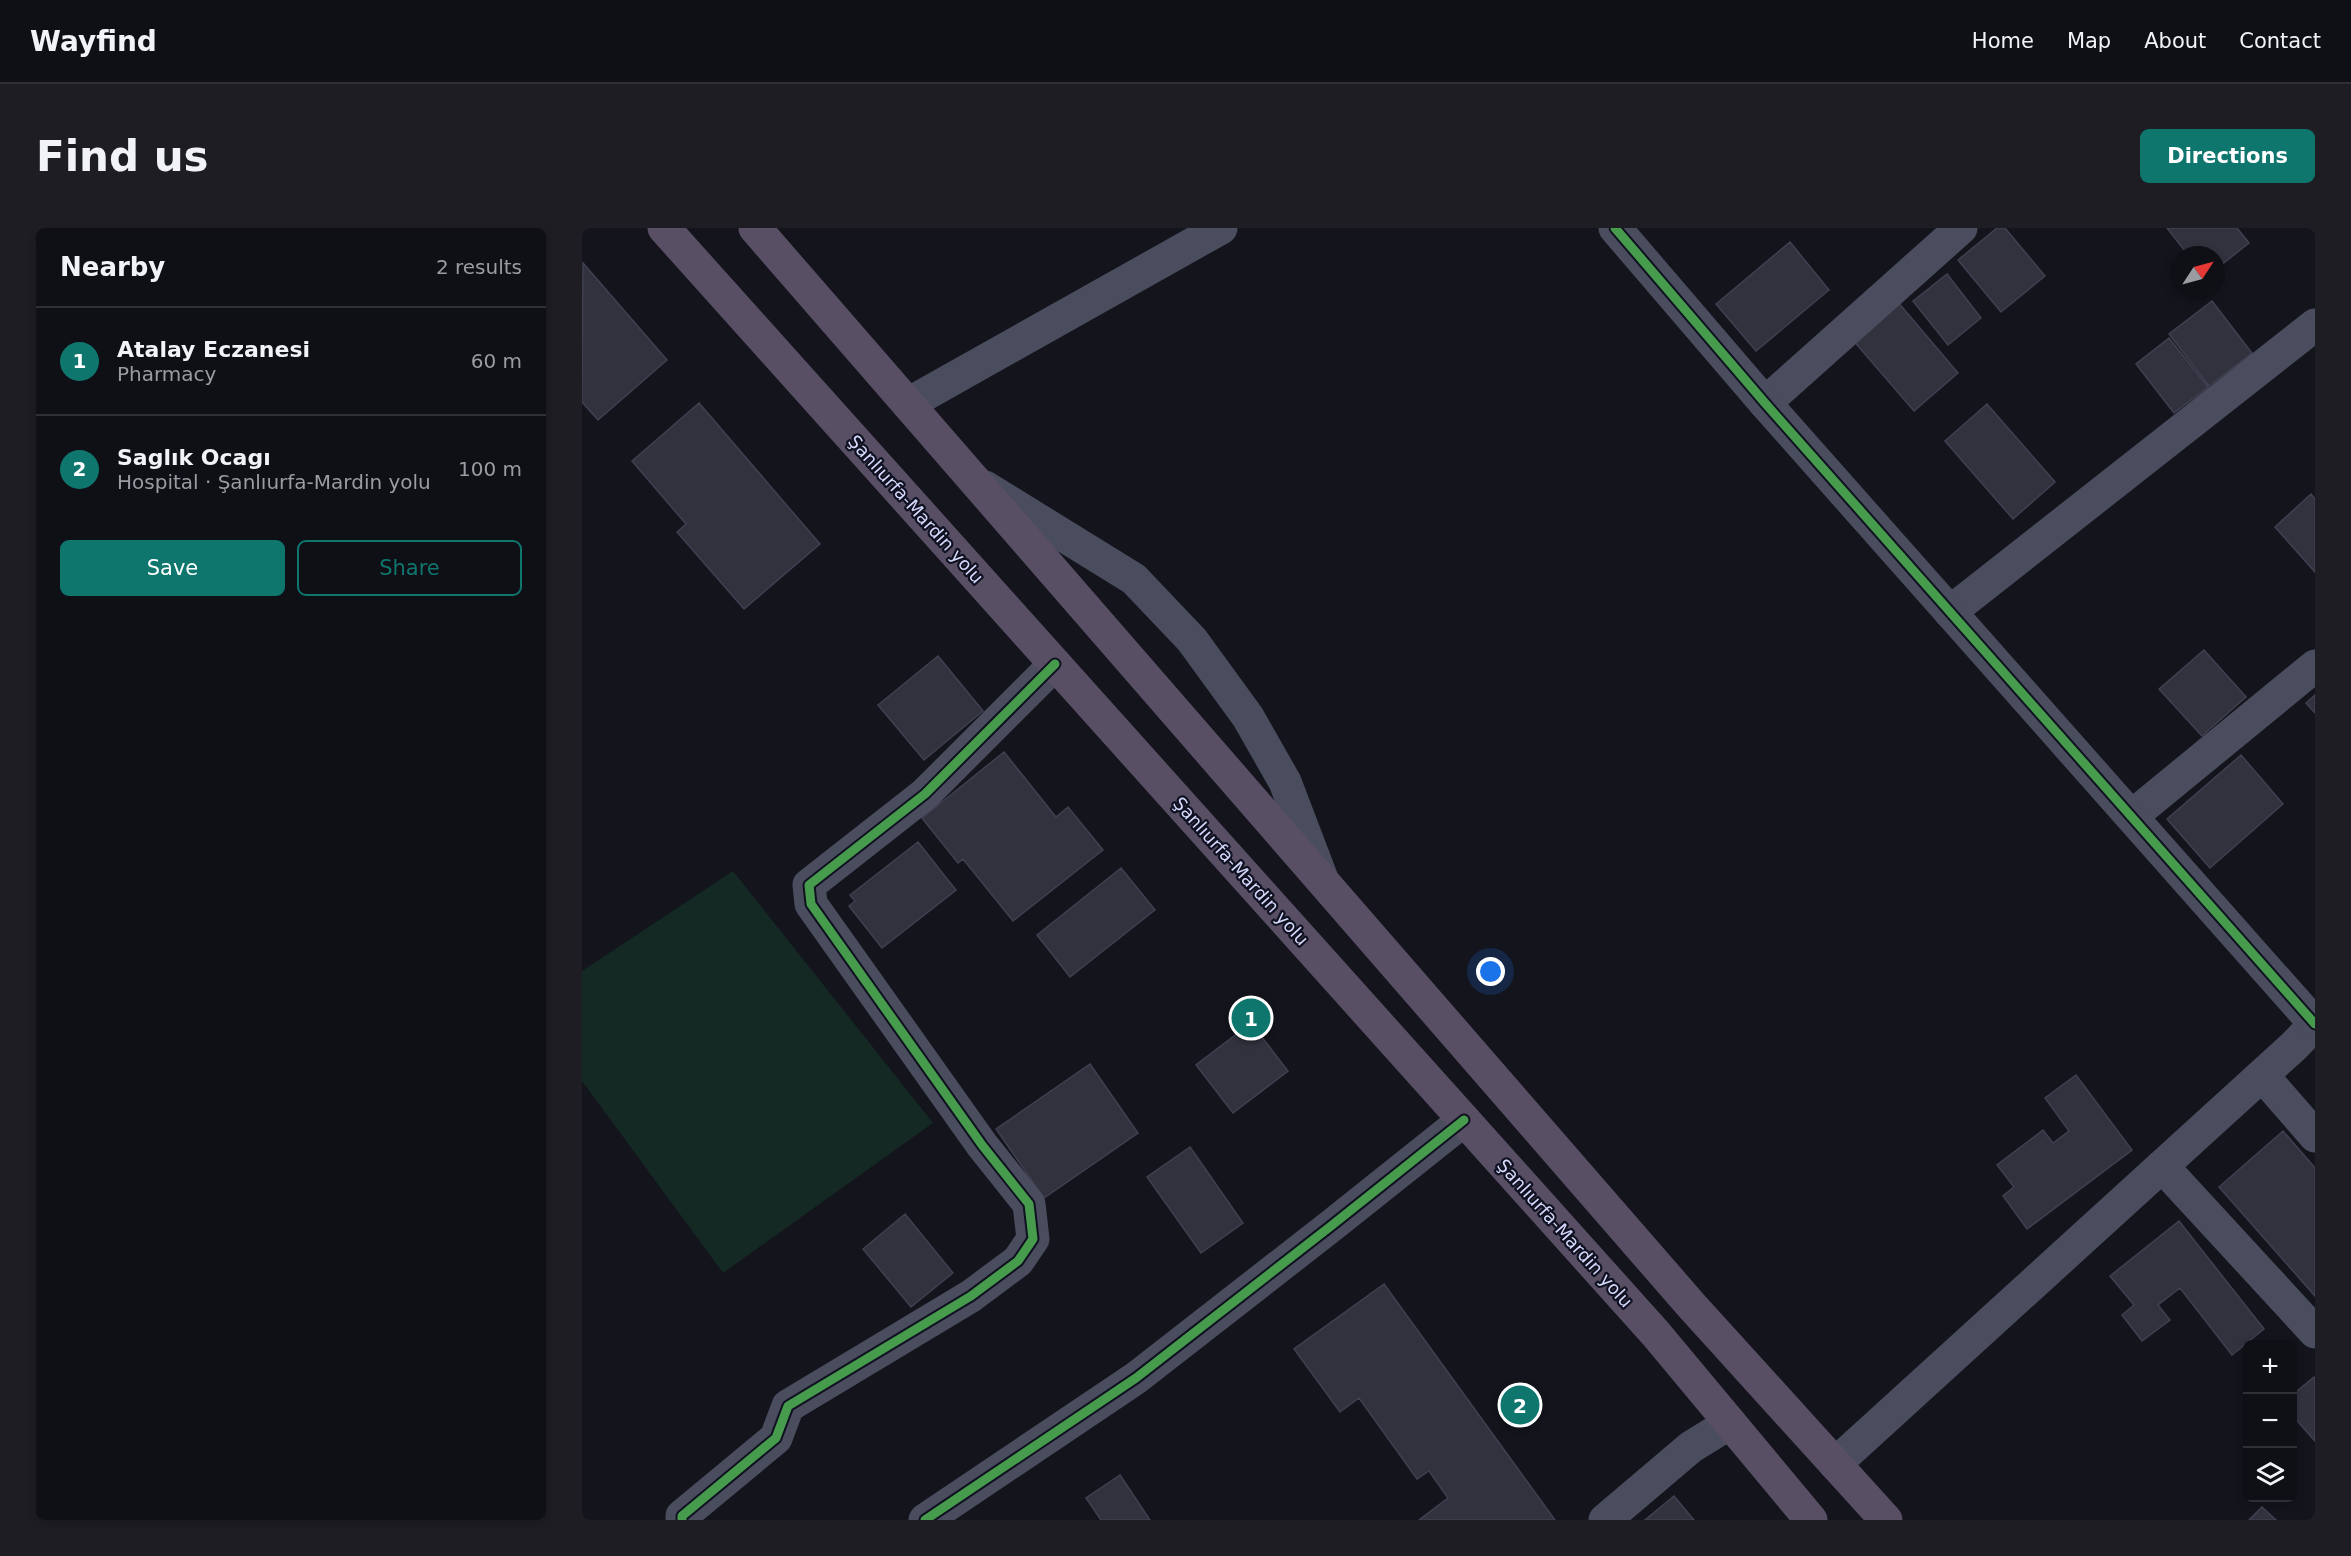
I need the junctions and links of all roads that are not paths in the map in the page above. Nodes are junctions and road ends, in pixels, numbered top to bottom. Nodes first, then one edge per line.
1 (664, 228) edge
2 (755, 228) edge
3 (1221, 228) edge
4 (1615, 228) edge
5 (1961, 228) edge
6 (2315, 325) edge
7 (1765, 403) junction
8 (908, 404) junction
9 (975, 481) junction
10 (1950, 612) junction
11 (1055, 663) junction
12 (2315, 666) edge
13 (2132, 816) junction
14 (1324, 883) junction
15 (2315, 1024) edge
16 (2262, 1075) junction
17 (1464, 1120) junction
18 (2315, 1136) edge
19 (2162, 1166) junction
20 (2315, 1332) edge
21 (1730, 1423) junction
22 (1834, 1464) junction
23 (682, 1520) edge
24 (925, 1520) edge
25 (1605, 1520) edge
26 (1811, 1520) edge
27 (1886, 1520) edge

1 - 11 highway, Şanlıurfa-Mardin yolu
2 - 8 highway
3 - 8 street
4 - 7 street
5 - 7 street
6 - 10 street
7 - 10 street
8 - 9 highway
9 - 14 highway
9 - 14 street
10 - 13 street
11 - 17 highway, Şanlıurfa-Mardin yolu
11 - 23 street
12 - 13 street
13 - 15 street
14 - 22 highway
15 - 16 street
16 - 18 street
16 - 19 street
17 - 21 highway, Şanlıurfa-Mardin yolu
17 - 24 street
19 - 20 street
19 - 22 street
21 - 25 street
21 - 26 highway, Şanlıurfa-Mardin yolu
22 - 27 highway

